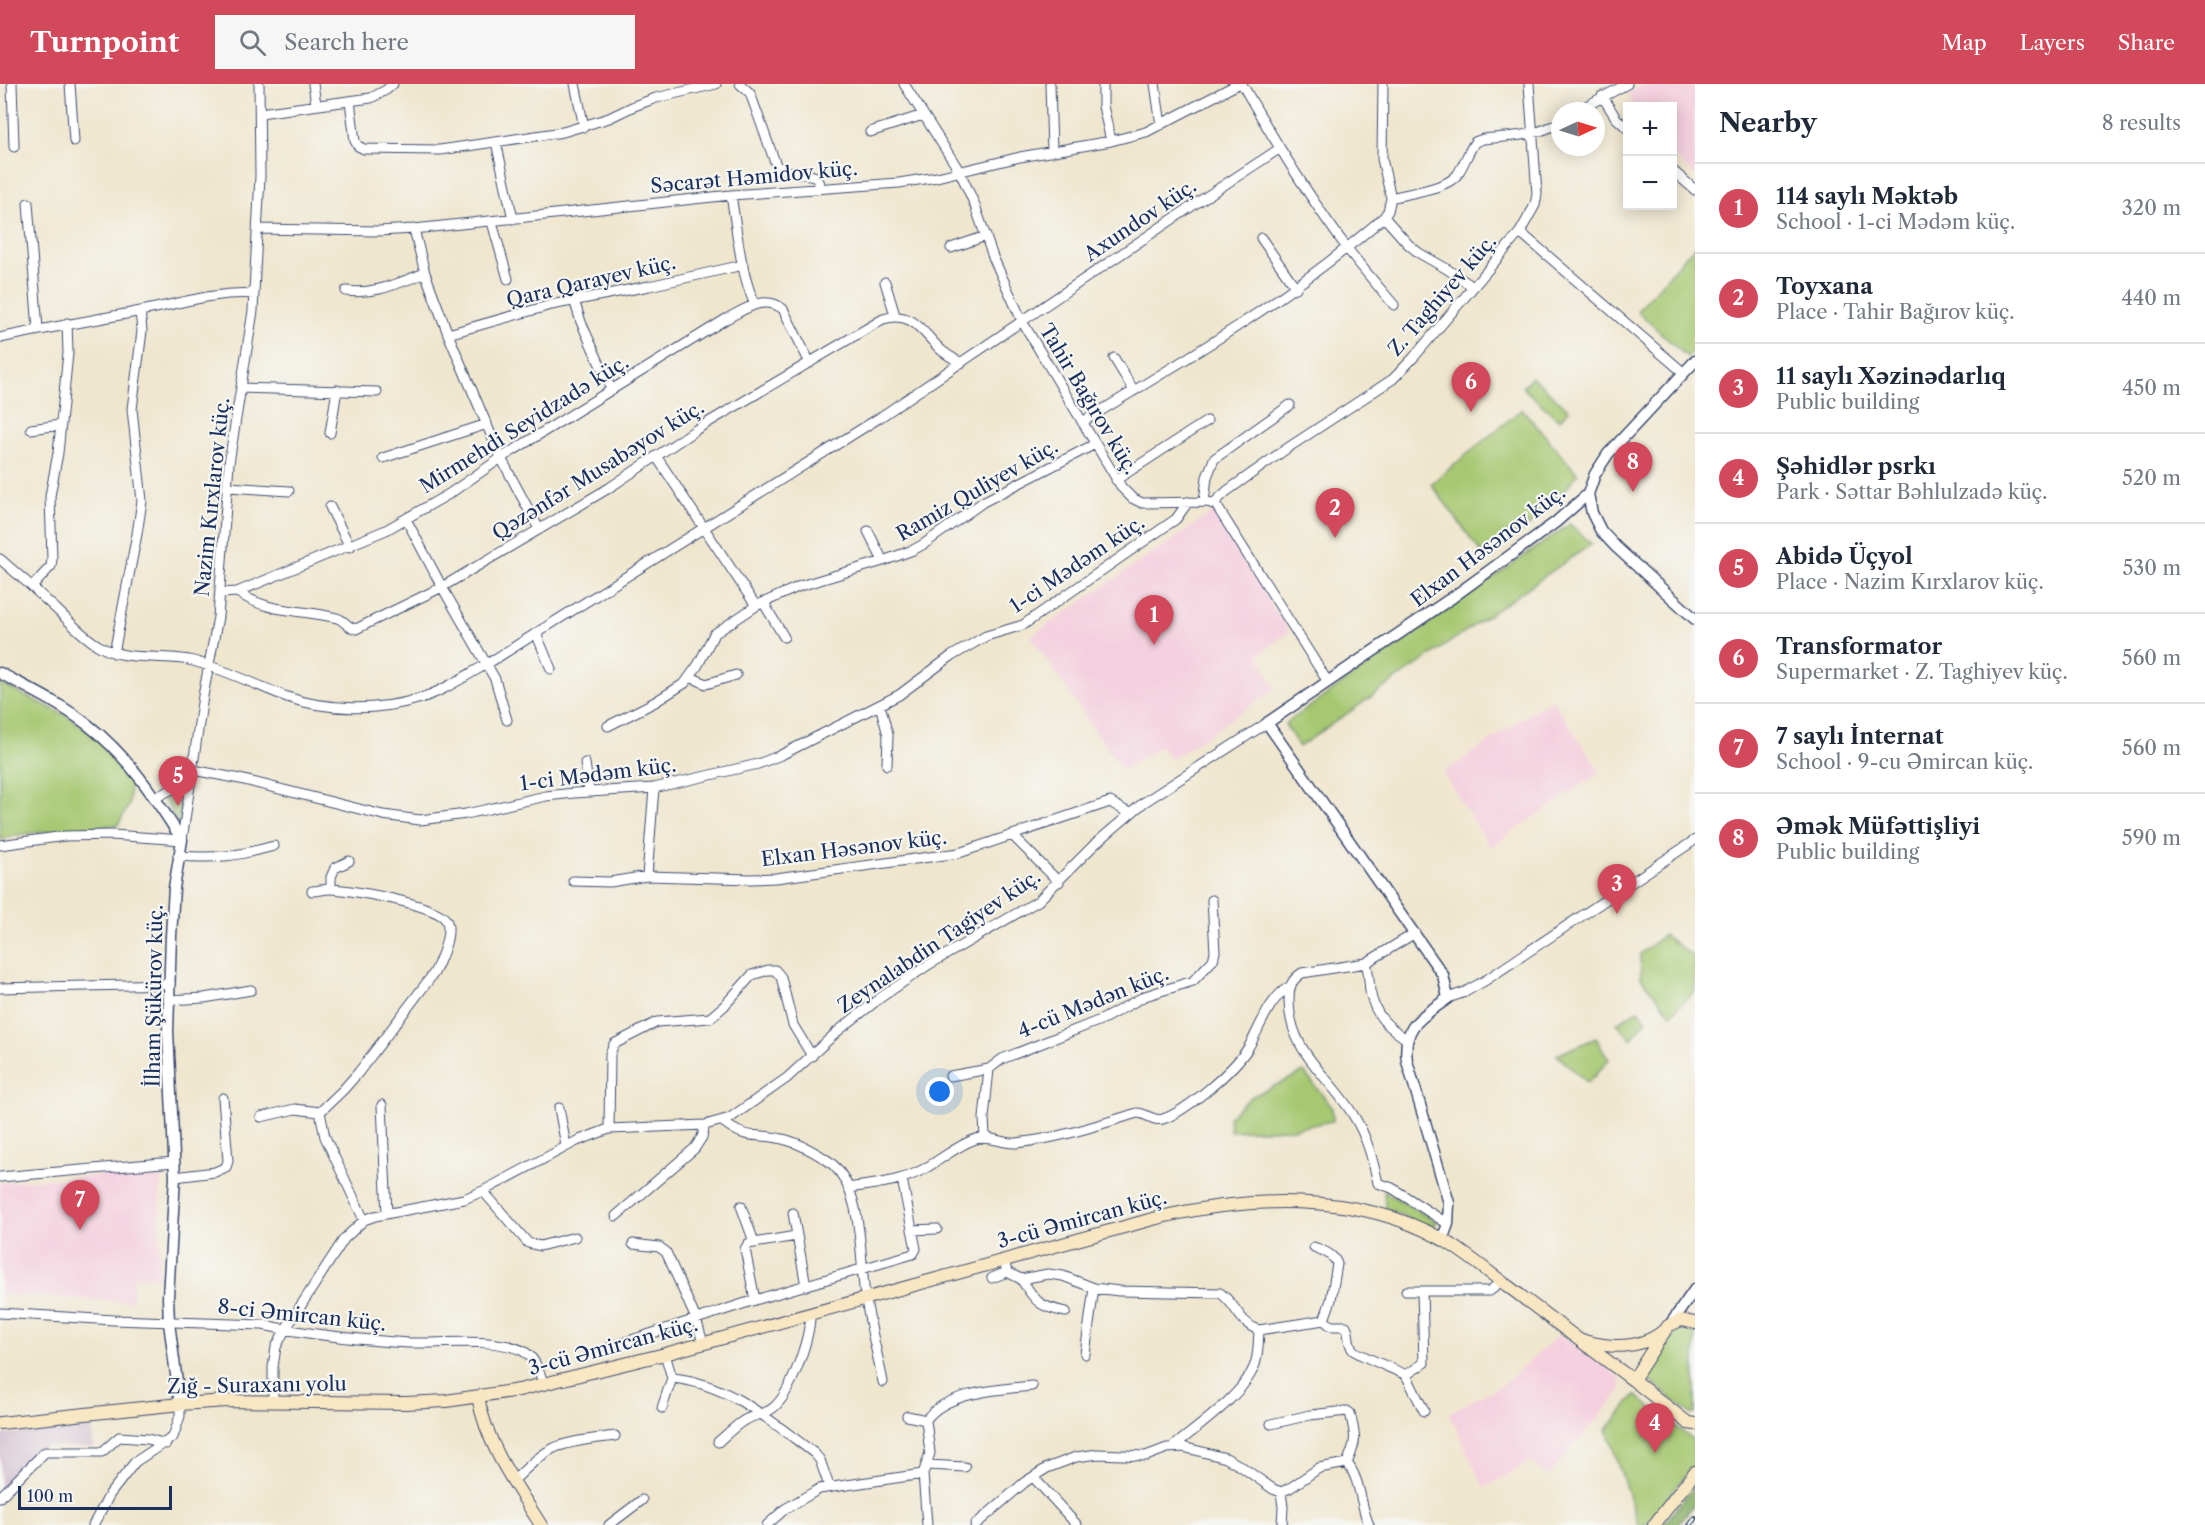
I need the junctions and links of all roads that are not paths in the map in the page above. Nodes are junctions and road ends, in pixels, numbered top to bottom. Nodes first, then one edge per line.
1 (70, 84) edge
2 (259, 84) edge
3 (313, 84) edge
4 (393, 84) edge
5 (575, 84) edge
6 (665, 84) edge
7 (716, 84) edge
8 (740, 84) edge
9 (904, 84) edge
10 (1050, 84) edge
11 (1103, 84) edge
12 (1155, 84) edge
13 (1240, 84) edge
14 (1383, 84) edge
15 (1529, 84) edge
16 (1624, 85) edge
17 (12, 88) edge
18 (0, 92) edge
19 (669, 94) junction
20 (1602, 96) junction
21 (350, 101) junction
22 (1592, 102) edge
23 (316, 105) junction
24 (260, 113) junction
25 (923, 115) junction
26 (1623, 124) edge
27 (1161, 125) junction
28 (1551, 126) edge
29 (584, 127) junction
30 (870, 132) dead end
31 (1534, 134) junction
32 (74, 141) dead end
33 (1111, 141) junction
34 (496, 142) junction
35 (14, 147) dead end
36 (1280, 149) junction
37 (1052, 152) junction
38 (960, 172) junction
39 (1677, 174) edge
40 (821, 188) junction
41 (1695, 190) edge
42 (731, 195) junction
43 (1391, 198) junction
44 (28, 202) dead end
45 (1384, 217) junction
46 (513, 219) junction
47 (492, 222) junction
48 (258, 229) junction
49 (414, 229) junction
50 (1520, 232) junction
51 (986, 236) junction
52 (1260, 238) dead end
53 (951, 248) dead end
54 (1347, 249) junction
55 (743, 265) junction
56 (425, 273) junction
57 (508, 279) dead end
58 (885, 282) dead end
59 (1473, 287) junction
60 (1296, 288) junction
61 (346, 291) dead end
62 (254, 294) junction
63 (574, 300) junction
64 (754, 304) junction
65 (1394, 305) dead end
66 (140, 311) junction
67 (895, 315) junction
68 (66, 323) junction
69 (1023, 323) junction
70 (39, 329) junction
71 (448, 334) junction
72 (0, 338) edge
73 (1114, 358) dead end
74 (1695, 362) edge
75 (810, 363) junction
76 (961, 363) junction
77 (1684, 373) junction
78 (241, 388) junction
79 (611, 389) junction
80 (337, 390) junction
81 (1134, 391) junction
82 (377, 392) dead end
83 (1290, 405) dead end
84 (1207, 421) dead end
85 (1082, 422) junction
86 (486, 424) junction
87 (60, 425) junction
88 (31, 429) dead end
89 (330, 433) dead end
90 (1095, 444) junction
91 (656, 456) junction
92 (383, 458) dead end
93 (501, 458) junction
94 (1116, 480) junction
95 (228, 487) junction
96 (289, 490) dead end
97 (1588, 494) junction
98 (1188, 502) junction
99 (1209, 502) junction
100 (330, 507) dead end
101 (406, 519) junction
102 (704, 528) junction
103 (539, 529) junction
104 (868, 531) dead end
105 (350, 547) junction
106 (0, 559) edge
107 (883, 561) junction
108 (32, 587) junction
109 (442, 587) junction
110 (237, 592) junction
111 (221, 593) junction
112 (759, 604) junction
113 (1695, 619) edge
114 (536, 633) junction
115 (784, 637) dead end
116 (114, 653) junction
117 (487, 664) junction
118 (209, 666) junction
119 (551, 669) dead end
120 (0, 672) edge
121 (736, 675) dead end
122 (690, 677) junction
123 (1328, 682) junction
124 (880, 705) junction
125 (507, 720) dead end
126 (1267, 723) junction
127 (608, 726) dead end
128 (585, 763) dead end
129 (887, 765) dead end
130 (192, 775) junction
131 (654, 788) junction
132 (589, 791) junction
133 (155, 798) junction
134 (1129, 813) junction
135 (1013, 836) junction
136 (182, 840) junction
137 (1695, 840) edge
138 (0, 845) edge
139 (274, 846) dead end
140 (178, 856) junction
141 (349, 861) dead end
142 (647, 876) junction
143 (573, 881) dead end
144 (1059, 882) junction
145 (331, 889) junction
146 (312, 891) dead end
147 (1212, 900) dead end
148 (1415, 933) junction
149 (1366, 963) junction
150 (170, 984) junction
151 (1289, 987) junction
152 (0, 988) edge
153 (251, 990) dead end
154 (1448, 998) junction
155 (169, 1000) junction
156 (1406, 1039) junction
157 (812, 1056) junction
158 (989, 1069) junction
159 (950, 1076) dead end
160 (224, 1098) dead end
161 (382, 1105) dead end
162 (559, 1108) dead end
163 (320, 1112) junction
164 (261, 1117) dead end
165 (722, 1121) junction
166 (705, 1125) junction
167 (609, 1128) junction
168 (985, 1137) junction
169 (566, 1146) junction
170 (174, 1162) junction
171 (0, 1177) edge
172 (174, 1177) junction
173 (902, 1179) junction
174 (848, 1188) junction
175 (483, 1191) junction
176 (741, 1206) dead end
177 (793, 1213) dead end
178 (387, 1214) junction
179 (616, 1216) dead end
180 (364, 1220) junction
181 (1448, 1224) junction
182 (937, 1229) dead end
183 (912, 1230) junction
184 (796, 1236) junction
185 (575, 1237) dead end
186 (1442, 1240) junction
187 (754, 1242) junction
188 (633, 1244) dead end
189 (1314, 1248) dead end
190 (1006, 1266) junction
191 (864, 1268) junction
192 (992, 1278) dead end
193 (1021, 1279) junction
194 (1501, 1281) junction
195 (806, 1286) junction
196 (1094, 1288) junction
197 (1695, 1289) edge
198 (1406, 1291) dead end
199 (1422, 1292) junction
200 (866, 1298) junction
201 (755, 1300) junction
202 (1066, 1312) dead end
203 (810, 1313) junction
204 (0, 1314) edge
205 (696, 1319) junction
206 (1324, 1320) junction
207 (169, 1323) junction
208 (1695, 1323) edge
209 (1668, 1326) junction
210 (285, 1330) junction
211 (1259, 1330) junction
212 (1580, 1340) junction
213 (703, 1343) junction
214 (610, 1347) dead end
215 (665, 1354) junction
216 (1085, 1354) dead end
217 (1406, 1375) junction
218 (672, 1378) junction
219 (1633, 1380) junction
220 (883, 1382) dead end
221 (544, 1385) junction
222 (1032, 1386) dead end
223 (478, 1397) junction
224 (273, 1402) junction
225 (180, 1404) junction
226 (662, 1408) dead end
227 (1424, 1411) dead end
228 (763, 1415) junction
229 (907, 1416) dead end
230 (926, 1420) junction
231 (0, 1423) edge
232 (1272, 1424) dead end
233 (1693, 1426) edge
234 (615, 1436) dead end
235 (718, 1442) dead end
236 (166, 1444) junction
237 (1174, 1446) junction
238 (1347, 1463) junction
239 (965, 1467) dead end
240 (925, 1469) junction
241 (1695, 1472) edge
242 (1034, 1478) junction
243 (513, 1480) junction
244 (829, 1486) junction
245 (1281, 1492) junction
246 (0, 1497) edge
247 (642, 1500) dead end
248 (93, 1525) edge
249 (541, 1525) edge
250 (609, 1525) edge
251 (767, 1525) edge
252 (927, 1525) edge
253 (975, 1525) edge
254 (1077, 1525) edge
255 (1282, 1525) edge
256 (1370, 1525) edge
257 (1654, 1525) edge

1 - 32 street
2 - 24 street, Nazim Kırxlarov küç.
3 - 23 street
4 - 21 street
5 - 29 street
6 - 19 street
7 - 19 street
8 - 40 street
9 - 25 street, Tahir Bağırov küç.
10 - 37 street
11 - 33 street
12 - 27 street
13 - 27 street, Səcarət Həmidov küç.
13 - 36 street
14 - 43 street
15 - 31 street
16 - 20 street
17 - 18 street
17 - 35 street
19 - 29 street
20 - 22 street
20 - 26 street
21 - 23 street
21 - 34 street
23 - 24 street
24 - 48 street, Nazim Kırxlarov küç.
25 - 30 street
25 - 38 street, Tahir Bağırov küç.
27 - 33 street, Səcarət Həmidov küç.
28 - 31 street
29 - 34 street
31 - 43 street
31 - 50 street
33 - 37 street, Səcarət Həmidov küç.
34 - 46 street
36 - 54 street
36 - 69 street, Axundov küç.
37 - 38 street, Səcarət Həmidov küç.
38 - 40 street, Səcarət Həmidov küç.
38 - 51 street, Tahir Bağırov küç.
39 - 41 street
40 - 42 street, Səcarət Həmidov küç.
42 - 46 street, Səcarət Həmidov küç.
42 - 55 street
43 - 45 street
44 - 70 street
45 - 54 street
45 - 59 street
46 - 47 street, Səcarət Həmidov küç.
47 - 49 street, Səcarət Həmidov küç.
47 - 57 street
48 - 49 street, Səcarət Həmidov küç.
48 - 62 street, Nazim Kırxlarov küç.
49 - 56 street
50 - 59 street, Z. Taghiyev küç.
50 - 77 street, Z. Taghiyev küç.
51 - 53 street
51 - 69 street, Tahir Bağırov küç.
52 - 60 street
54 - 60 street
54 - 65 street
55 - 63 street, Qara Qarayev küç.
55 - 64 street
56 - 61 street
56 - 71 street
58 - 67 street
59 - 99 street, Z. Taghiyev küç.
60 - 81 street
62 - 66 street
62 - 78 street, Nazim Kırxlarov küç.
63 - 71 street, Qara Qarayev küç.
63 - 79 street
64 - 75 street
64 - 79 street, Mirmehdi Seyidzadə küç.
66 - 68 street
66 - 116 street
67 - 75 street, Qəzənfər Musabəyov küç.
67 - 76 street
68 - 70 street
68 - 87 street
69 - 76 street, Axundov küç.
69 - 85 street, Tahir Bağırov küç.
70 - 72 street
71 - 86 street
73 - 81 street
74 - 77 street, Elxan Həsənov küç.
75 - 91 street, Qəzənfər Musabəyov küç.
76 - 102 street, Axundov küç.
77 - 97 street, Elxan Həsənov küç.
78 - 80 street
78 - 95 street, Nazim Kırxlarov küç.
79 - 93 street, Mirmehdi Seyidzadə küç.
80 - 82 street
80 - 89 street
81 - 85 street
83 - 99 street
84 - 94 street
85 - 90 street, Tahir Bağırov küç.
86 - 92 street
86 - 93 street
87 - 88 street
87 - 108 street
90 - 94 street, Tahir Bağırov küç.
90 - 107 street, Ramiz Quliyev küç.
91 - 102 street
91 - 103 street, Qəzənfər Musabəyov küç.
93 - 101 street, Mirmehdi Seyidzadə küç.
93 - 103 street
94 - 98 street, Tahir Bağırov küç.
95 - 96 street
95 - 111 street, Nazim Kırxlarov küç.
97 - 113 street
97 - 123 street, Elxan Həsənov küç.
98 - 99 street, Tahir Bağırov küç.
98 - 124 street, 1-ci Mədəm küç.
99 - 123 street
100 - 105 street
101 - 105 street, Mirmehdi Seyidzadə küç.
101 - 109 street
102 - 112 street
102 - 114 street, Axundov küç.
103 - 109 street, Qəzənfər Musabəyov küç.
104 - 107 street
105 - 110 street, Mirmehdi Seyidzadə küç.
106 - 108 street
107 - 112 street, Ramiz Quliyev küç.
108 - 116 street
109 - 110 street, Qəzənfər Musabəyov küç.
109 - 117 street
110 - 111 street, Mirmehdi Seyidzadə küç.
111 - 118 street, Nazim Kırxlarov küç.
112 - 115 street
112 - 122 street, Ramiz Quliyev küç.
114 - 117 street, Axundov küç.
114 - 119 street
116 - 118 street
117 - 118 street, Axundov küç.
117 - 125 street
118 - 130 street, Nazim Kırxlarov küç.
120 - 133 street
121 - 122 street
122 - 127 street, Ramiz Quliyev küç.
123 - 126 street, Elxan Həsənov küç.
124 - 129 street
124 - 131 street, 1-ci Mədəm küç.
126 - 134 street, Zeynalabdin Tagiyev küç.
126 - 148 street
128 - 132 street
130 - 132 street, 1-ci Mədəm küç.
130 - 133 street
130 - 136 street, Nazim Kırxlarov küç.
131 - 132 street, 1-ci Mədəm küç.
131 - 142 street
133 - 136 street
134 - 135 street, Elxan Həsənov küç.
134 - 144 street, Zeynalabdin Tagiyev küç.
135 - 142 street, Elxan Həsənov küç.
135 - 144 street
136 - 138 street
136 - 140 street, İlham Şükürov küç.
137 - 154 street
139 - 140 street
140 - 150 street, İlham Şükürov küç.
141 - 145 street
142 - 143 street, Elxan Həsənov küç.
144 - 157 street, Zeynalabdin Tagiyev küç.
145 - 146 street
145 - 163 street
147 - 158 street, 4-cü Mədən küç.
148 - 149 street
148 - 154 street
149 - 151 street
149 - 156 street
150 - 152 street
150 - 155 street, İlham Şükürov küç.
151 - 168 street
151 - 181 street
153 - 155 street
154 - 156 street
155 - 170 street, İlham Şükürov küç.
156 - 181 street
157 - 165 street, Zeynalabdin Tagiyev küç.
157 - 167 street
158 - 159 street
158 - 168 street
160 - 172 street
161 - 178 street
162 - 169 street
163 - 164 street
163 - 180 street
165 - 166 street, Zeynalabdin Tagiyev küç.
165 - 174 street
166 - 167 street, Zeynalabdin Tagiyev küç.
166 - 179 street
167 - 169 street, Zeynalabdin Tagiyev küç.
168 - 173 street
169 - 175 street, Zeynalabdin Tagiyev küç.
170 - 171 street
170 - 172 street, İlham Şükürov küç.
172 - 207 street, İlham Şükürov küç.
173 - 174 street
173 - 183 street
174 - 191 street
175 - 178 street, Zeynalabdin Tagiyev küç.
175 - 185 street
176 - 187 street
177 - 184 street
178 - 180 street, Zeynalabdin Tagiyev küç.
180 - 210 street, Zeynalabdin Tagiyev küç.
181 - 186 street
182 - 183 street
183 - 191 street
184 - 187 street
184 - 195 street
186 - 190 main road, 3-cü Əmircan küç.
186 - 194 main road, 3-cü Əmircan küç.
187 - 201 street
188 - 205 street
189 - 206 street
190 - 192 street
190 - 193 street
190 - 200 main road, 3-cü Əmircan küç.
191 - 195 street
191 - 200 street
193 - 196 street
193 - 202 street
194 - 199 street
194 - 212 main road, 3-cü Əmircan küç.
195 - 201 street
196 - 211 street
196 - 216 street
197 - 209 street
198 - 199 street
199 - 217 street
200 - 203 main road, 3-cü Əmircan küç.
200 - 220 street
201 - 205 street
203 - 213 main road, 3-cü Əmircan küç.
203 - 228 street
204 - 207 street, 8-ci Əmircan küç.
205 - 213 street
205 - 214 street
206 - 211 street
206 - 217 street
207 - 210 street, 8-ci Əmircan küç.
207 - 225 street, İlham Şükürov küç.
208 - 209 main road
209 - 212 main road, 3-cü Əmircan küç.
209 - 219 main road
210 - 221 street, 8-ci Əmircan küç.
210 - 224 street, Zeynalabdin Tagiyev küç.
211 - 237 street
212 - 219 main road
213 - 215 main road, 3-cü Əmircan küç.
215 - 218 street
215 - 221 main road, 3-cü Əmircan küç.
217 - 227 street
218 - 226 street
218 - 228 street
219 - 233 main road
221 - 223 main road, 3-cü Əmircan küç.
222 - 230 street
223 - 224 main road, Zığ - Suraxanı yolu
223 - 243 main road
224 - 225 main road, Zığ - Suraxanı yolu
225 - 231 main road, Zığ - Suraxanı yolu
225 - 236 street
228 - 235 street
228 - 244 street
229 - 230 street
230 - 240 street
232 - 238 street
234 - 243 street
236 - 246 street
236 - 248 street
237 - 242 street
237 - 245 street
238 - 245 street
238 - 256 street
239 - 240 street
240 - 244 street
240 - 252 street
241 - 257 main road
242 - 253 street
242 - 254 street
243 - 249 main road
244 - 251 street
245 - 255 street
247 - 250 street

